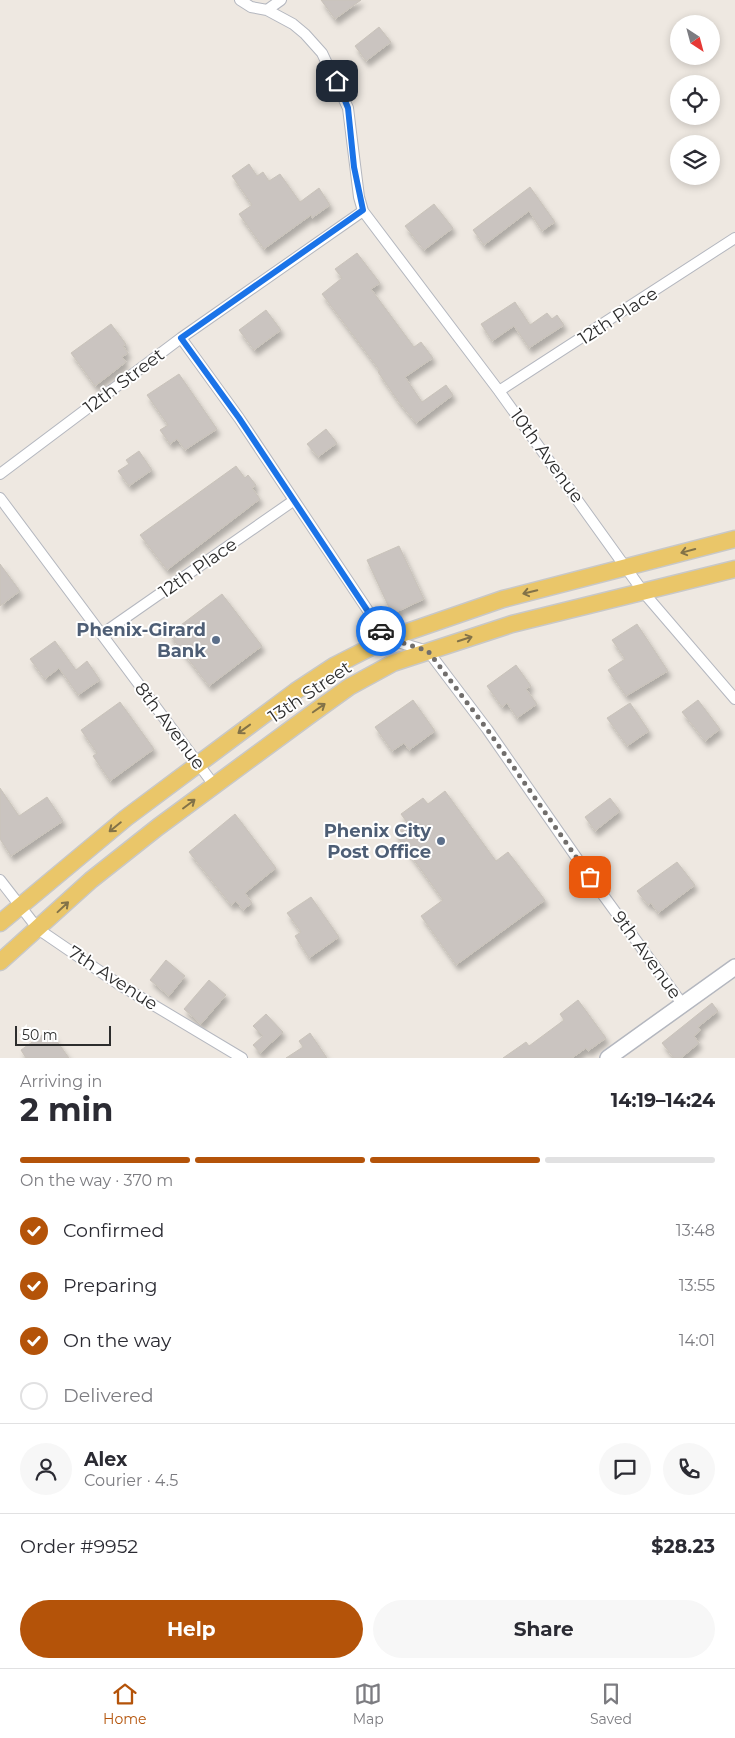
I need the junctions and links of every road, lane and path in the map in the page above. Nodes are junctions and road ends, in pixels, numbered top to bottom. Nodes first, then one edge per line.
1 (240, 0) edge
2 (280, 0) edge
3 (268, 10) junction
4 (363, 210) junction
5 (735, 238) edge
6 (181, 338) junction
7 (500, 391) junction
8 (0, 474) edge
9 (0, 498) edge
10 (293, 501) junction
11 (735, 539) edge
12 (626, 567) junction
13 (735, 569) edge
14 (644, 593) junction
15 (102, 634) junction
16 (387, 638) junction
17 (428, 651) junction
18 (735, 699) edge
19 (198, 763) junction
20 (214, 785) junction
21 (0, 880) edge
22 (19, 905) junction
23 (0, 922) edge
24 (38, 929) junction
25 (0, 962) edge
26 (735, 967) edge
27 (683, 1005) junction
28 (618, 1055) edge
29 (242, 1058) edge

1 - 3 street
2 - 3 street
3 - 4 street
4 - 6 street, 12th Street
4 - 7 street, 10th Avenue
5 - 7 street, 12th Place
6 - 8 street, 12th Street
6 - 10 street
7 - 12 street, 10th Avenue
9 - 15 street, 8th Avenue
10 - 15 street, 12th Place
10 - 16 street
11 -> 12 main road, 13th Street
12 - 14 street, 10th Avenue
12 -> 16 main road, 13th Street
13 - 14 main road, 13th Street
17 -> 14 main road, 13th Street
14 - 18 street, 10th Avenue
15 - 19 street, 8th Avenue
16 - 17 street
16 -> 19 main road, 13th Street
20 -> 17 main road, 13th Street
17 - 27 street, 9th Avenue
19 - 20 street, 8th Avenue
19 -> 22 main road, 13th Street
24 -> 20 main road, 13th Street
21 - 22 street, 7th Avenue
22 - 23 main road, 13th Street
22 - 24 street, 7th Avenue
24 - 25 main road, 13th Street
24 - 29 street, 7th Avenue
26 - 27 street
27 - 28 street

